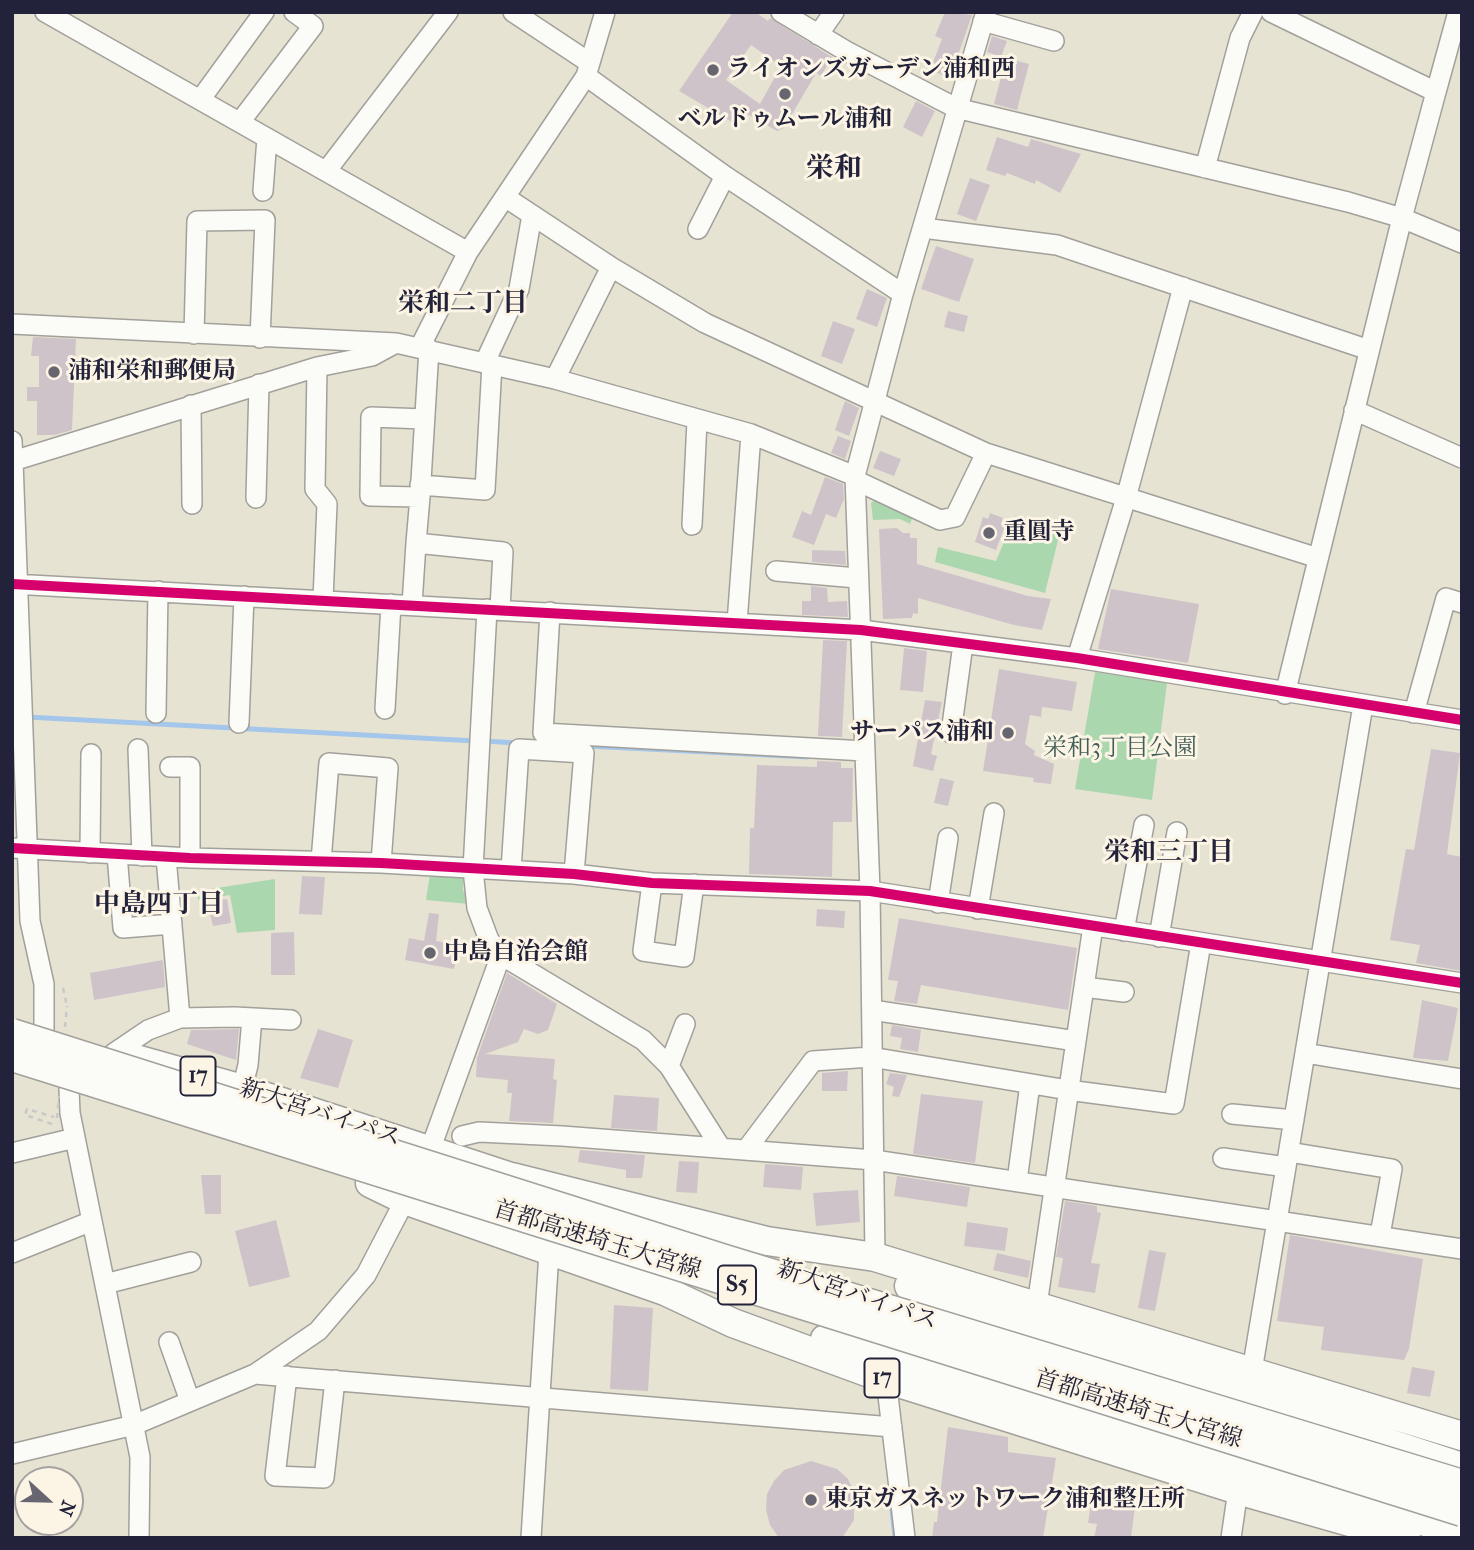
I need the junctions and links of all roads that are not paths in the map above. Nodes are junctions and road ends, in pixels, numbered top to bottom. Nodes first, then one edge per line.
1 (44, 12) edge
2 (264, 12) edge
3 (294, 12) edge
4 (448, 12) edge
5 (513, 12) edge
6 (605, 12) edge
7 (781, 12) edge
8 (834, 12) edge
9 (1253, 12) edge
10 (1271, 12) edge
11 (1458, 12) edge
12 (984, 17) edge
13 (818, 35) junction
14 (1054, 41) dead end
15 (588, 70) junction
16 (1436, 92) junction
17 (200, 100) junction
18 (956, 108) junction
19 (240, 122) junction
20 (267, 138) junction
21 (1205, 169) junction
22 (327, 170) junction
23 (725, 176) junction
24 (263, 191) dead end
25 (505, 197) junction
26 (532, 215) junction
27 (1402, 218) junction
28 (923, 228) junction
29 (698, 229) dead end
30 (1462, 243) edge
31 (468, 252) junction
32 (611, 267) junction
33 (1183, 287) junction
34 (903, 294) junction
35 (12, 324) edge
36 (194, 334) junction
37 (260, 338) junction
38 (396, 343) junction
39 (424, 348) junction
40 (1369, 350) junction
41 (489, 363) junction
42 (317, 367) junction
43 (555, 379) junction
44 (259, 384) junction
45 (873, 402) junction
46 (191, 405) junction
47 (1354, 410) junction
48 (424, 419) junction
49 (697, 421) junction
50 (751, 433) junction
51 (12, 441) edge
52 (986, 453) junction
53 (1462, 458) edge
54 (13, 461) edge
55 (855, 478) junction
56 (420, 491) junction
57 (256, 498) dead end
58 (1126, 498) junction
59 (192, 504) dead end
60 (692, 525) dead end
61 (416, 543) junction
62 (1318, 558) junction
63 (776, 571) dead end
64 (857, 578) junction
65 (15, 584) edge
66 (158, 592) junction
67 (244, 596) junction
68 (323, 600) junction
69 (1462, 603) edge
70 (391, 604) junction
71 (412, 605) junction
72 (494, 609) junction
73 (550, 612) junction
74 (737, 623) junction
75 (861, 630) junction
76 (963, 644) junction
77 (1077, 658) junction
78 (1286, 694) junction
79 (1363, 705) junction
80 (385, 709) dead end
81 (156, 713) dead end
82 (1414, 713) junction
83 (1462, 720) edge
84 (239, 723) dead end
85 (951, 733) dead end
86 (138, 749) dead end
87 (866, 751) junction
88 (91, 754) dead end
89 (170, 767) dead end
90 (994, 813) dead end
91 (1143, 825) dead end
92 (1177, 832) dead end
93 (947, 838) dead end
94 (20, 849) edge
95 (90, 853) junction
96 (117, 854) junction
97 (142, 856) junction
98 (166, 857) junction
99 (190, 858) junction
100 (321, 861) junction
101 (381, 863) junction
102 (473, 869) junction
103 (511, 870) junction
104 (574, 874) junction
105 (652, 883) junction
106 (694, 884) junction
107 (870, 891) junction
108 (938, 902) junction
109 (978, 909) junction
110 (172, 924) junction
111 (1093, 926) junction
112 (1124, 931) junction
113 (1159, 937) junction
114 (1201, 943) junction
115 (501, 955) junction
116 (1320, 962) junction
117 (1462, 983) edge
118 (1084, 987) junction
119 (1124, 992) dead end
120 (872, 1010) junction
121 (180, 1018) junction
122 (252, 1018) junction
123 (291, 1020) dead end
124 (12, 1022) edge
125 (685, 1024) dead end
126 (44, 1031) junction
127 (12, 1033) edge
128 (1076, 1041) junction
129 (114, 1053) junction
130 (1305, 1053) junction
131 (12, 1057) edge
132 (872, 1057) junction
133 (669, 1066) junction
134 (12, 1071) edge
135 (1462, 1079) edge
136 (1030, 1084) junction
137 (69, 1089) junction
138 (242, 1089) junction
139 (1068, 1090) junction
140 (1232, 1114) dead end
141 (1294, 1120) junction
142 (462, 1136) dead end
143 (75, 1138) junction
144 (721, 1148) junction
145 (430, 1150) junction
146 (746, 1150) junction
147 (12, 1153) edge
148 (1223, 1158) dead end
149 (1288, 1159) junction
150 (874, 1160) junction
151 (512, 1177) junction
152 (1017, 1181) junction
153 (370, 1183) junction
154 (1054, 1186) junction
155 (405, 1200) junction
156 (1278, 1220) junction
157 (92, 1221) junction
158 (1380, 1235) junction
159 (1462, 1249) edge
160 (549, 1252) junction
161 (12, 1253) edge
162 (191, 1262) dead end
163 (881, 1268) junction
164 (105, 1284) junction
165 (665, 1292) junction
166 (1037, 1305) junction
167 (169, 1342) dead end
168 (1252, 1371) junction
169 (255, 1374) junction
170 (288, 1376) junction
171 (886, 1379) junction
172 (335, 1380) junction
173 (539, 1397) junction
174 (190, 1401) junction
175 (134, 1425) junction
176 (892, 1427) junction
177 (1462, 1436) edge
178 (12, 1454) edge
179 (1462, 1467) edge
180 (1462, 1484) edge
181 (1238, 1490) junction
182 (1462, 1491) edge
183 (1462, 1506) edge
184 (1462, 1512) edge
185 (1462, 1533) edge
186 (139, 1538) edge
187 (531, 1538) edge
188 (905, 1538) edge
189 (1231, 1538) edge
190 (1406, 1538) edge

1 - 17 street
2 - 17 street
3 - 19 street
4 - 22 street
5 - 15 street
6 - 15 street
7 - 13 street
8 - 13 street
9 - 21 street
10 - 16 street
11 - 16 street
12 - 14 street
12 - 18 street
13 - 18 street
15 - 23 street
15 - 25 street
16 - 27 street
17 - 19 street
18 - 21 street
18 - 28 street
19 - 20 street
20 - 22 street
20 - 24 street
21 - 27 street
22 - 31 street
23 - 29 street
23 - 34 street
25 - 26 street
25 - 31 street
26 - 32 street
26 - 41 street
27 - 30 street
27 - 40 street
28 - 33 street
28 - 34 street
31 - 39 street
32 - 43 street
32 - 45 street
33 - 40 street
33 - 58 street
34 - 45 street
35 - 36 street
36 - 37 street
36 - 37 street
37 - 38 street
38 - 39 street
38 - 42 street
39 - 41 street
39 - 48 street
40 - 47 street
41 - 43 street
41 - 56 street
42 - 44 street
42 - 68 street
43 - 49 street
44 - 46 street
44 - 57 street
45 - 52 street
45 - 55 street
46 - 54 street
46 - 59 street
47 - 53 street
47 - 62 street
48 - 56 street
48 - 56 street
49 - 50 street
49 - 60 street
50 - 55 street
50 - 74 street
51 - 54 street
52 - 55 street
52 - 58 street
54 - 65 street
55 - 64 street
56 - 61 street
58 - 62 street
58 - 77 street
61 - 71 street
61 - 72 street
62 - 78 street
63 - 64 street
64 - 75 street
65 - 66 street
65 - 94 street
66 - 67 street
66 - 81 street
67 - 68 street
67 - 84 street
68 - 70 street
69 - 82 street
70 - 71 street
70 - 80 street
71 - 72 street
72 - 73 street
72 - 102 street
73 - 74 street
73 - 87 street
74 - 75 street
75 - 76 street
75 - 87 street
76 - 77 street
76 - 85 street
77 - 78 street
78 - 79 street
79 - 82 street
79 - 116 street
82 - 83 street
86 - 97 street
87 - 107 street
88 - 95 street
89 - 99 street
90 - 109 street
91 - 112 street
92 - 113 street
93 - 108 street
94 - 95 street
94 - 126 street
95 - 96 street
96 - 97 street
96 - 110 street
97 - 98 street
98 - 99 street
98 - 110 street
99 - 100 street
100 - 101 street
100 - 101 street
101 - 102 street
102 - 103 street
102 - 115 street
103 - 104 street
103 - 104 street
104 - 105 street
105 - 106 street
105 - 106 street
106 - 107 street
107 - 108 street
107 - 120 street
108 - 109 street
109 - 111 street
110 - 121 street
111 - 112 street
111 - 118 street
112 - 113 street
113 - 114 street
114 - 116 street
114 - 139 street
115 - 133 street
115 - 145 street
116 - 117 street
116 - 130 street
118 - 119 street
118 - 128 street
120 - 128 street
120 - 132 street
121 - 122 street
121 - 129 street
122 - 123 street
122 - 138 street
124 - 126 highway, 新大宮バイパス / 17
125 - 133 street
126 - 129 highway, 新大宮バイパス / 17
127 - 180 highway, 首都高速埼玉大宮線 / S5, bridge
128 - 139 street
129 - 138 highway, 新大宮バイパス / 17
130 - 135 street
130 - 141 street
131 - 184 highway, 首都高速埼玉大宮線 / S5, bridge
132 - 136 street
132 - 146 street
132 - 150 street
133 - 144 street
134 - 137 highway, 新大宮バイパス / 17
136 - 139 street
136 - 152 street
137 - 143 street
137 - 153 highway, 新大宮バイパス / 17
138 - 145 highway, 新大宮バイパス / 17
139 - 154 street
140 - 141 street
141 - 149 street
142 - 144 street
143 - 147 street
143 - 157 street
144 - 146 street
145 - 151 highway, 新大宮バイパス / 17
146 - 150 street
148 - 149 street
149 - 156 street
149 - 158 street
150 - 152 street
150 - 163 street
151 - 163 highway, 17
151 - 182 highway, 新大宮バイパス / 17
152 - 154 street
153 - 155 highway, 17
153 - 183 highway, 新大宮バイパス / 17
154 - 156 street
154 - 166 street
155 - 160 highway, 17
155 - 169 street
156 - 158 street
156 - 168 street
157 - 161 street
157 - 164 street
158 - 159 street
160 - 165 highway, 17
160 - 173 street
162 - 164 street
163 - 166 highway, 17
163 - 179 highway
164 - 175 street
165 - 171 highway, 17
165 - 185 highway
166 - 168 highway, 17
167 - 174 street
168 - 177 highway, 17
169 - 170 street
169 - 174 street
170 - 172 street
170 - 172 street
171 - 176 street
171 - 181 highway, 17
172 - 173 street
173 - 176 street
173 - 187 street
174 - 175 street
175 - 178 street
175 - 186 street
176 - 188 street
181 - 189 street
181 - 190 highway, 17

